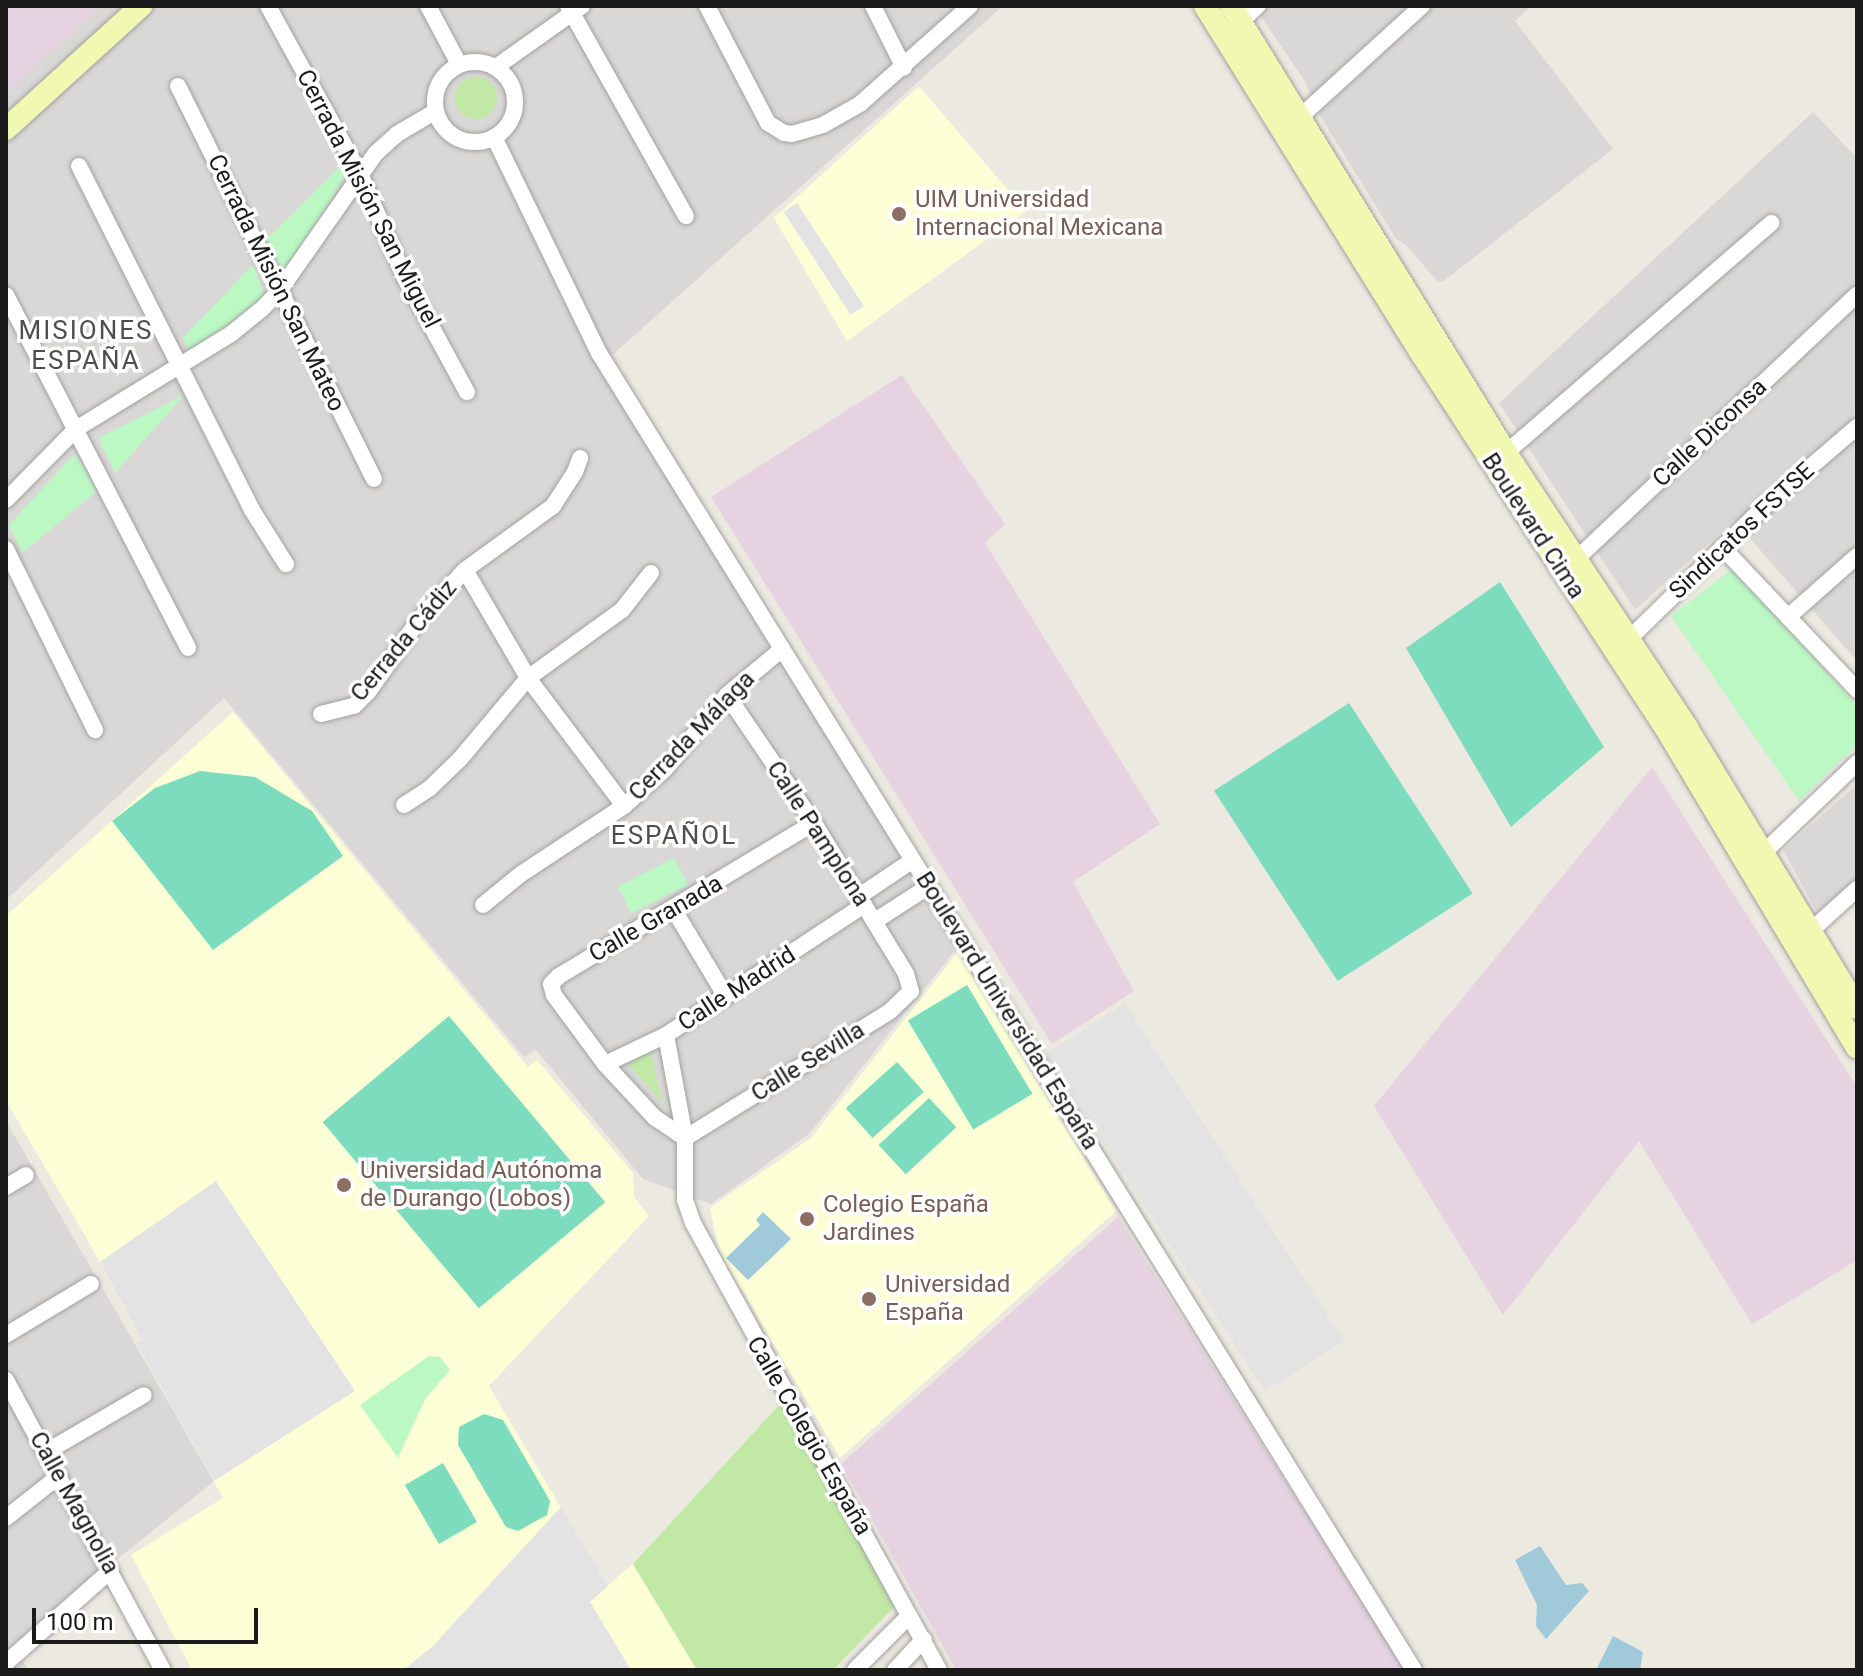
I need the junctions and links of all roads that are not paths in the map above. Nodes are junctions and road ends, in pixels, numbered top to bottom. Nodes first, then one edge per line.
1 (141, 6) edge
2 (268, 6) edge
3 (428, 6) edge
4 (707, 6) edge
5 (873, 6) edge
6 (970, 6) edge
7 (1205, 6) edge
8 (1258, 6) edge
9 (1422, 6) edge
10 (573, 8) edge
11 (1236, 14) edge
12 (1224, 37) junction
13 (459, 64) junction
14 (496, 67) junction
15 (904, 68) junction
16 (178, 86) dead end
17 (436, 111) junction
18 (1300, 117) junction
19 (6, 129) edge
20 (494, 137) junction
21 (79, 166) dead end
22 (360, 174) junction
23 (686, 216) dead end
24 (1771, 223) dead end
25 (280, 290) junction
26 (6, 295) edge
27 (1857, 295) edge
28 (1432, 351) junction
29 (181, 365) junction
30 (467, 392) dead end
31 (1857, 427) edge
32 (76, 429) junction
33 (580, 458) dead end
34 (1499, 459) junction
35 (374, 479) dead end
36 (6, 500) edge
37 (1722, 547) junction
38 (6, 549) edge
39 (1857, 556) edge
40 (286, 564) dead end
41 (1570, 565) junction
42 (465, 570) junction
43 (651, 573) dead end
44 (1788, 617) junction
45 (1629, 639) junction
46 (188, 648) dead end
47 (782, 649) junction
48 (528, 678) junction
49 (1857, 690) edge
50 (727, 695) junction
51 (321, 714) dead end
52 (95, 730) dead end
53 (1857, 763) edge
54 (404, 805) dead end
55 (624, 806) junction
56 (814, 823) junction
57 (913, 860) junction
58 (1754, 861) junction
59 (929, 886) junction
60 (1857, 889) edge
61 (861, 901) junction
62 (483, 905) dead end
63 (674, 910) junction
64 (875, 921) junction
65 (1802, 939) junction
66 (906, 974) joint
67 (726, 997) junction
68 (1857, 1008) edge
69 (666, 1035) junction
70 (1857, 1048) edge
71 (605, 1064) junction
72 (685, 1138) junction
73 (26, 1175) dead end
74 (6, 1187) edge
75 (91, 1284) dead end
76 (6, 1335) edge
77 (6, 1380) edge
78 (144, 1395) dead end
79 (46, 1452) junction
80 (59, 1476) junction
81 (6, 1518) edge
82 (111, 1570) junction
83 (909, 1616) junction
84 (924, 1639) junction
85 (6, 1663) edge
86 (163, 1670) edge
87 (855, 1670) edge
88 (895, 1670) edge
89 (939, 1670) edge
90 (1414, 1670) edge

1 - 19 main road
2 - 22 street, Cerrada Misión San Miguel
3 - 13 street
4 - 15 street
5 - 15 street
6 - 15 street
7 - 12 main road, Boulevard Cima
8 - 11 street
9 - 18 street
10 - 14 street
10 - 23 street
11 - 12 street
11 - 18 main road, Boulevard Cima
12 - 28 main road, Boulevard Cima
13 - 14 street
13 - 17 street
14 - 20 street
16 - 25 street, Cerrada Misión San Mateo
17 - 20 street
17 - 22 street
18 - 28 main road, Boulevard Cima
20 - 47 street, Boulevard Universidad España
21 - 29 street
22 - 25 street
22 - 30 street, Cerrada Misión San Miguel
24 - 34 street
25 - 29 street
25 - 35 street, Cerrada Misión San Mateo
26 - 32 street
27 - 41 street, Calle Diconsa
28 - 34 main road, Boulevard Cima
29 - 32 street
29 - 40 street
31 - 37 street, Sindicatos FSTSE
32 - 36 street
32 - 46 street
33 - 42 street, Cerrada Cádiz
34 - 41 main road, Boulevard Cima
37 - 44 street
37 - 45 street, Sindicatos FSTSE
38 - 52 street
39 - 44 street
41 - 45 main road, Boulevard Cima
41 - 58 main road, Boulevard Cima
42 - 48 street
42 - 51 street, Cerrada Cádiz
43 - 48 street
44 - 49 street
45 - 58 main road, Boulevard Cima
47 - 50 street, Cerrada Málaga
47 - 57 street, Boulevard Universidad España
48 - 54 street
48 - 55 street
50 - 55 street, Cerrada Málaga
50 - 56 street, Calle Pamplona
53 - 58 street
55 - 62 street, Cerrada Málaga
56 - 61 street, Calle Pamplona
56 - 63 street, Calle Granada
57 - 59 street, Boulevard Universidad España
57 - 61 street, Calle Madrid
58 - 65 main road, Boulevard Cima
59 - 64 street
59 - 90 street, Boulevard Universidad España
60 - 65 street
61 - 64 street, Calle Pamplona
61 - 67 street, Calle Madrid
63 - 67 street
63 - 71 street, Calle Granada
64 - 66 street, Calle Pamplona
65 - 68 main road, Boulevard Cima
65 - 70 main road, Boulevard Cima
66 - 72 street, Calle Sevilla
67 - 69 street, Calle Madrid
69 - 71 street, Calle Madrid
69 - 72 street
71 - 72 street
72 - 83 street, Calle Colegio España
73 - 74 street
75 - 76 street
77 - 79 street, Calle Magnolia
78 - 79 street
79 - 80 street, Calle Magnolia
80 - 81 street
80 - 82 street, Calle Magnolia
82 - 85 street
82 - 86 street, Calle Magnolia
83 - 84 street, Calle Colegio España
83 - 87 street
84 - 88 street
84 - 89 street, Calle Colegio España

